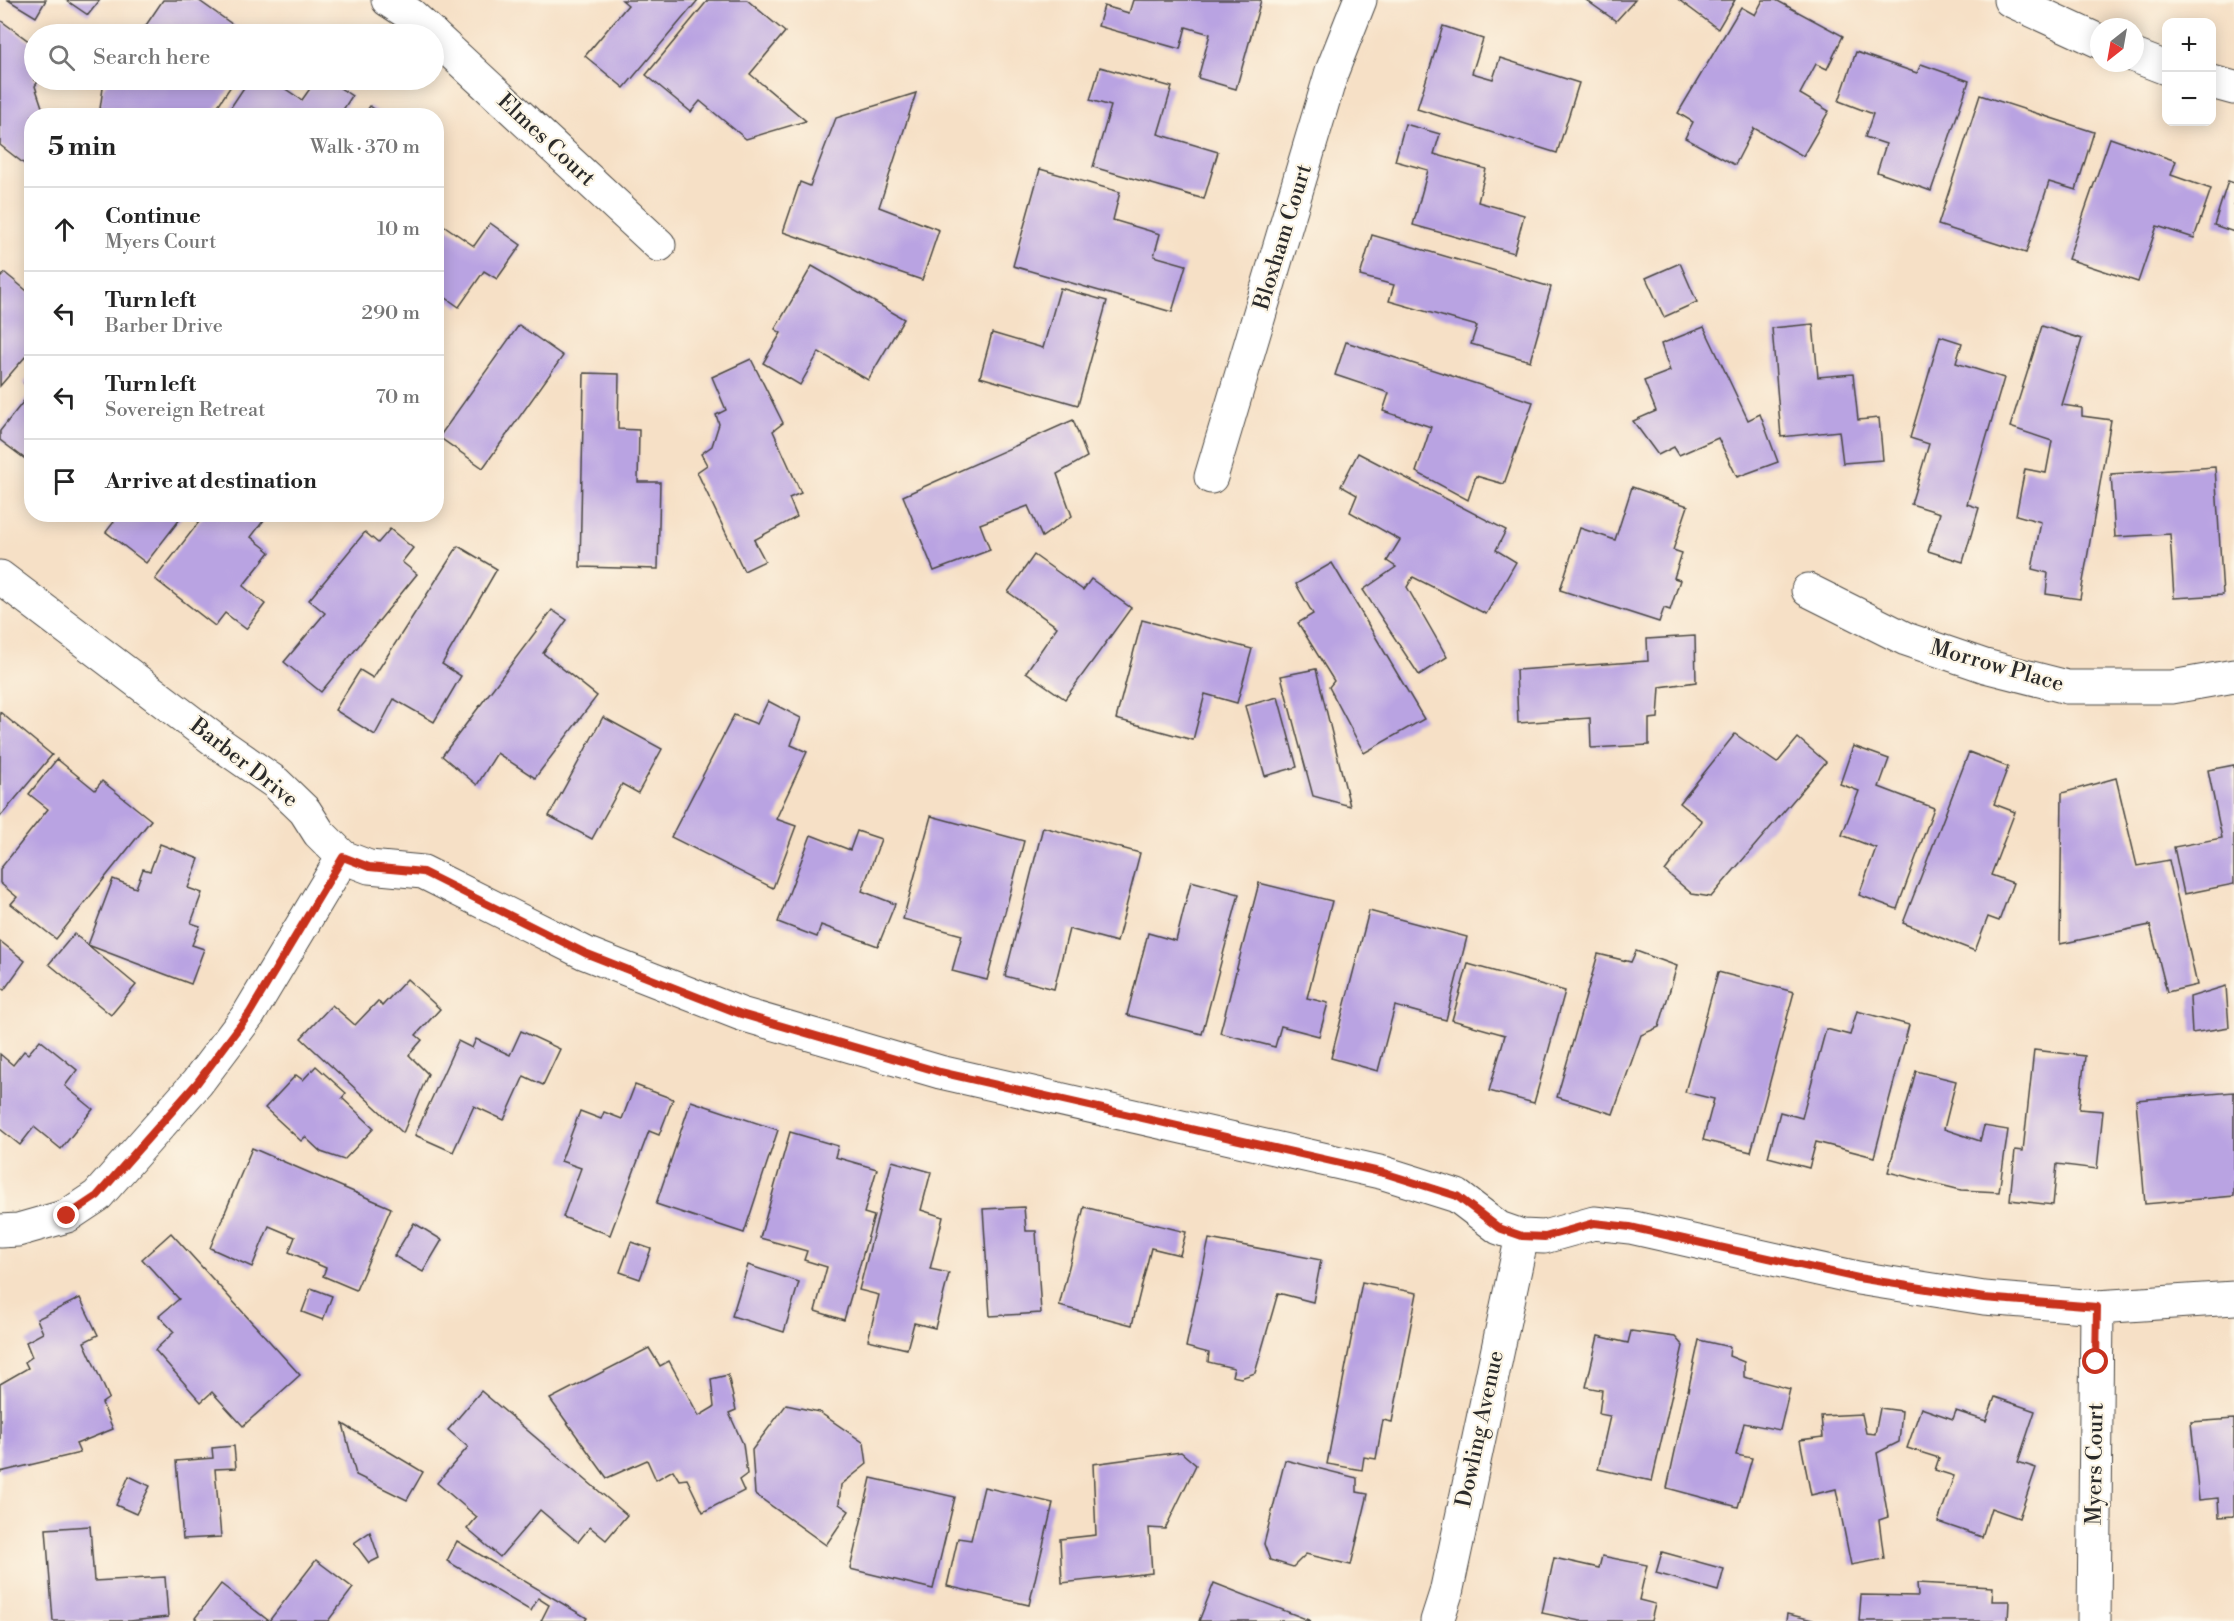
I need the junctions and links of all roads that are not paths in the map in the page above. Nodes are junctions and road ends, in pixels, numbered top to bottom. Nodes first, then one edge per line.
1 (388, 0) edge
2 (1360, 0) edge
3 (2010, 0) edge
4 (421, 24) edge
5 (2090, 37) edge
6 (444, 45) edge
7 (2144, 59) edge
8 (2162, 66) edge
9 (2216, 83) edge
10 (2234, 88) edge
11 (659, 245) dead end
12 (1211, 477) dead end
13 (0, 577) edge
14 (1808, 590) dead end
15 (2234, 676) edge
16 (343, 857) junction
17 (0, 1230) edge
18 (1522, 1236) junction
19 (2234, 1298) edge
20 (2097, 1307) junction
21 (1437, 1621) edge
22 (2094, 1621) edge

1 - 4 street, Elmes Court
2 - 12 street, Bloxham Court
3 - 5 street
6 - 11 street, Elmes Court
7 - 8 street
9 - 10 street
13 - 16 street, Barber Drive
14 - 15 street, Morrow Place
16 - 17 street
16 - 18 street, Barber Drive
18 - 20 street, Barber Drive
18 - 21 street, Dowling Avenue
19 - 20 street, Barber Drive
20 - 22 street, Myers Court

